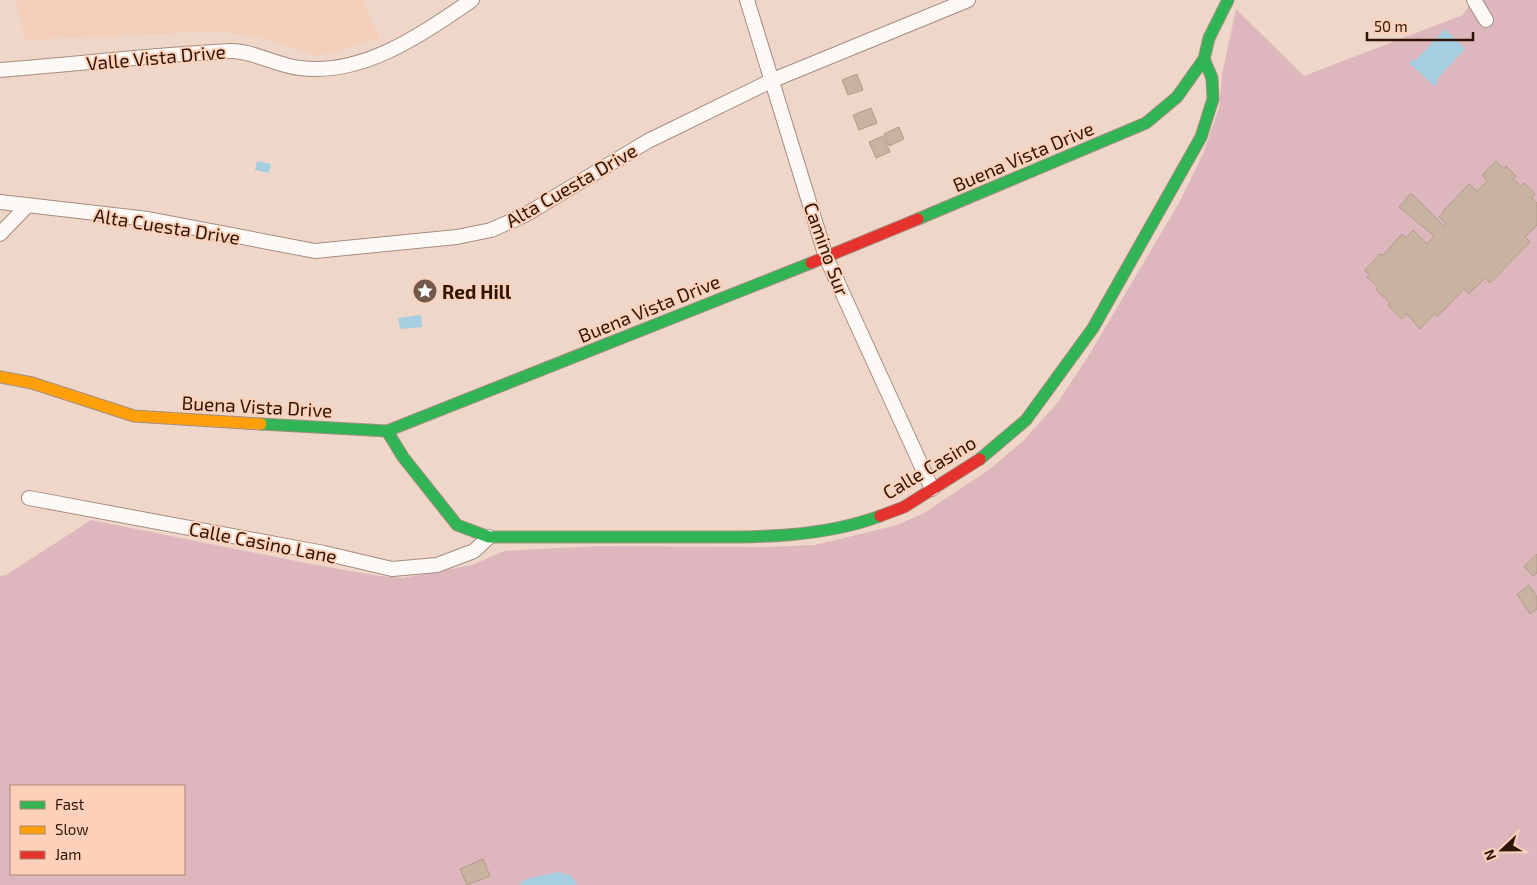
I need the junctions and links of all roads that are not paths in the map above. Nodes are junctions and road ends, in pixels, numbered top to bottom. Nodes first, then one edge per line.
1 (472, 0) edge
2 (748, 0) edge
3 (968, 0) edge
4 (1228, 0) edge
5 (1474, 0) edge
6 (1486, 20) dead end
7 (1204, 59) junction
8 (0, 70) edge
9 (773, 80) junction
10 (0, 202) edge
11 (26, 207) junction
12 (0, 234) edge
13 (826, 257) junction
14 (0, 377) edge
15 (387, 431) junction
16 (932, 489) junction
17 (29, 498) dead end
18 (489, 537) junction

1 - 8 street, Valle Vista Drive
2 - 9 street, Camino Sur
3 - 9 street, Alta Cuesta Drive
4 - 7 street, Buena Vista Drive
5 - 6 street
7 - 13 street, Buena Vista Drive
7 - 16 street, Calle Casino
9 - 11 street, Alta Cuesta Drive
9 - 13 street, Camino Sur
10 - 11 street, Alta Cuesta Drive
11 - 12 street
13 - 15 street, Buena Vista Drive
13 - 16 street, Camino Sur
14 - 15 street, Buena Vista Drive
15 - 18 street, Calle Casino
16 - 18 street, Calle Casino
17 - 18 street, Calle Casino Lane

